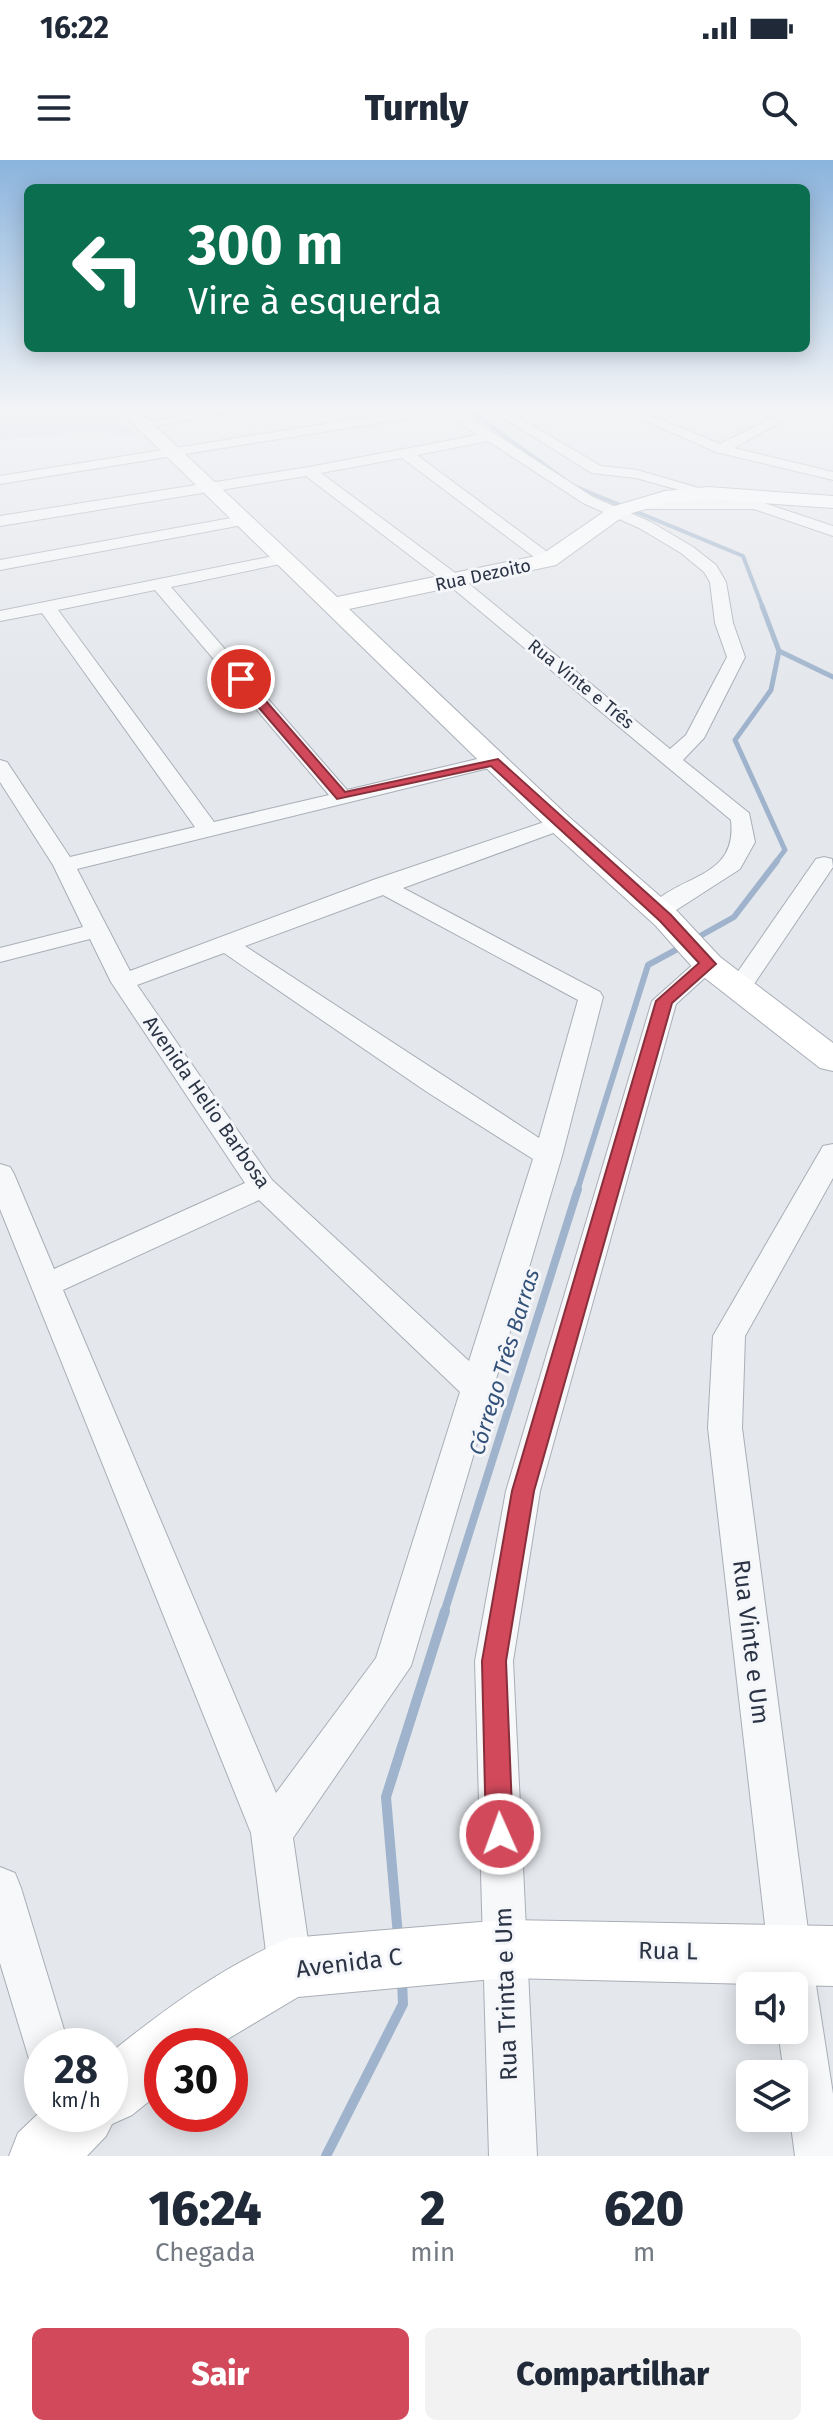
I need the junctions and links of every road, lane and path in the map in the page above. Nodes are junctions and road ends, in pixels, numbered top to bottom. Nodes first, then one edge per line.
1 (109, 503) edge
2 (224, 503) edge
3 (352, 503) edge
4 (472, 503) edge
5 (601, 503) edge
6 (647, 503) edge
7 (730, 503) edge
8 (745, 503) edge
9 (642, 504) junction
10 (616, 512) junction
11 (0, 521) edge
12 (242, 521) junction
13 (833, 531) edge
14 (284, 559) junction
15 (548, 560) junction
16 (0, 565) edge
17 (456, 582) junction
18 (160, 585) junction
19 (333, 605) junction
20 (47, 607) junction
21 (0, 616) edge
22 (672, 759) junction
23 (494, 761) junction
24 (0, 766) edge
25 (342, 797) junction
26 (559, 823) junction
27 (208, 829) junction
28 (824, 864) dead end
29 (64, 865) junction
30 (381, 885) junction
31 (662, 915) junction
32 (99, 930) junction
33 (229, 946) junction
34 (0, 955) edge
35 (702, 956) junction
36 (123, 982) junction
37 (739, 988) junction
38 (833, 1060) edge
39 (833, 1153) edge
40 (548, 1156) junction
41 (0, 1174) edge
42 (262, 1187) junction
43 (45, 1286) junction
44 (477, 1388) junction
45 (272, 1833) junction
46 (0, 1888) edge
47 (504, 1949) junction
48 (811, 1955) edge
49 (290, 1968) junction
50 (41, 2028) edge
51 (190, 2028) edge
52 (144, 2065) edge
53 (128, 2078) edge
54 (513, 2156) edge
55 (819, 2156) edge

1 - 11 street
2 - 12 main road
3 - 17 street, Rua Vinte e Três
4 - 15 street
5 - 10 street
6 - 9 main road, Rua Dezoito
7 - 9 street
8 - 13 street
9 - 10 main road, Rua Dezoito
10 - 15 main road, Rua Dezoito
10 - 22 street
12 - 14 main road
12 - 16 street
14 - 18 street
14 - 19 main road
15 - 17 main road, Rua Dezoito
17 - 19 main road, Rua Dezoito
17 - 22 street, Rua Vinte e Três
18 - 20 street
18 - 25 street
19 - 23 main road
20 - 21 street
20 - 27 street
22 - 31 street, Rua Vinte e Três
23 - 25 street
23 - 26 main road
24 - 29 street, Avenida Helio Barbosa
25 - 27 street
26 - 30 street
26 - 31 main road
27 - 29 street
28 - 37 street
29 - 32 street, Avenida Helio Barbosa
30 - 33 street
30 - 40 street
31 - 35 main road
32 - 34 street
32 - 36 street, Avenida Helio Barbosa
33 - 36 street
33 - 40 street
35 - 37 main road
35 - 47 street, Rua Trinta e Um
36 - 42 street, Avenida Helio Barbosa
37 - 38 main road
39 - 48 street, Rua Vinte e Um
40 - 44 street
41 - 43 street
42 - 43 street
42 - 44 street, Avenida Helio Barbosa
43 - 45 street
44 - 45 street
45 - 49 street
46 - 50 street
47 - 48 main road, Rua L
47 - 49 main road, Avenida C
47 - 54 street, Rua Trinta e Um
48 - 55 street, Rua Vinte e Um
49 - 51 main road, Avenida C
52 - 53 main road

